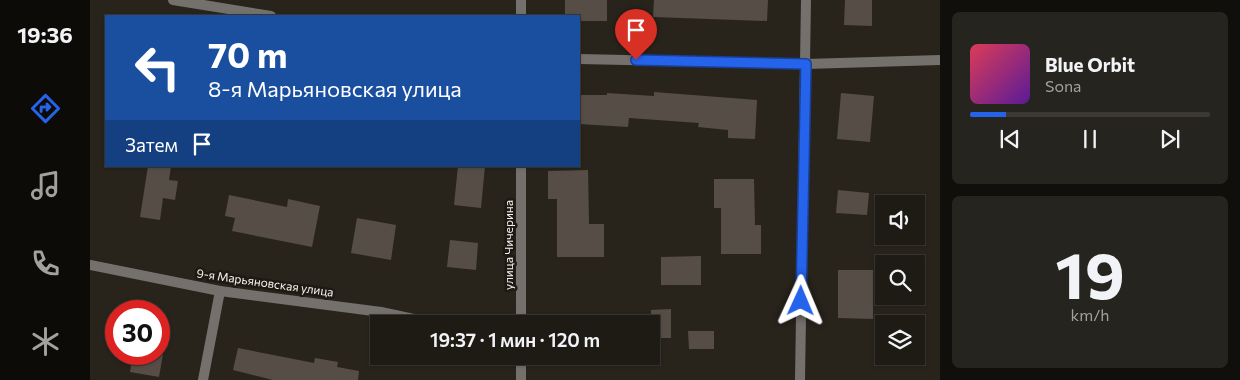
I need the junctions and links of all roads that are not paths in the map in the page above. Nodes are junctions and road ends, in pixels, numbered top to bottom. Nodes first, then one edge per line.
1 (173, 0) edge
2 (521, 0) edge
3 (806, 0) edge
4 (265, 15) edge
5 (521, 15) edge
6 (580, 59) edge
7 (940, 60) edge
8 (806, 64) junction
9 (521, 167) edge
10 (90, 265) edge
11 (220, 291) junction
12 (395, 315) edge
13 (521, 315) edge
14 (521, 365) edge
15 (202, 380) edge
16 (522, 380) edge
17 (800, 380) edge

1 - 4 street
2 - 5 street
3 - 8 street
6 - 8 street
7 - 8 street
8 - 17 street
9 - 13 street, улица Чичерина
10 - 11 street, 9-я Марьяновская улица
11 - 12 street, 9-я Марьяновская улица
11 - 15 street
14 - 16 street

